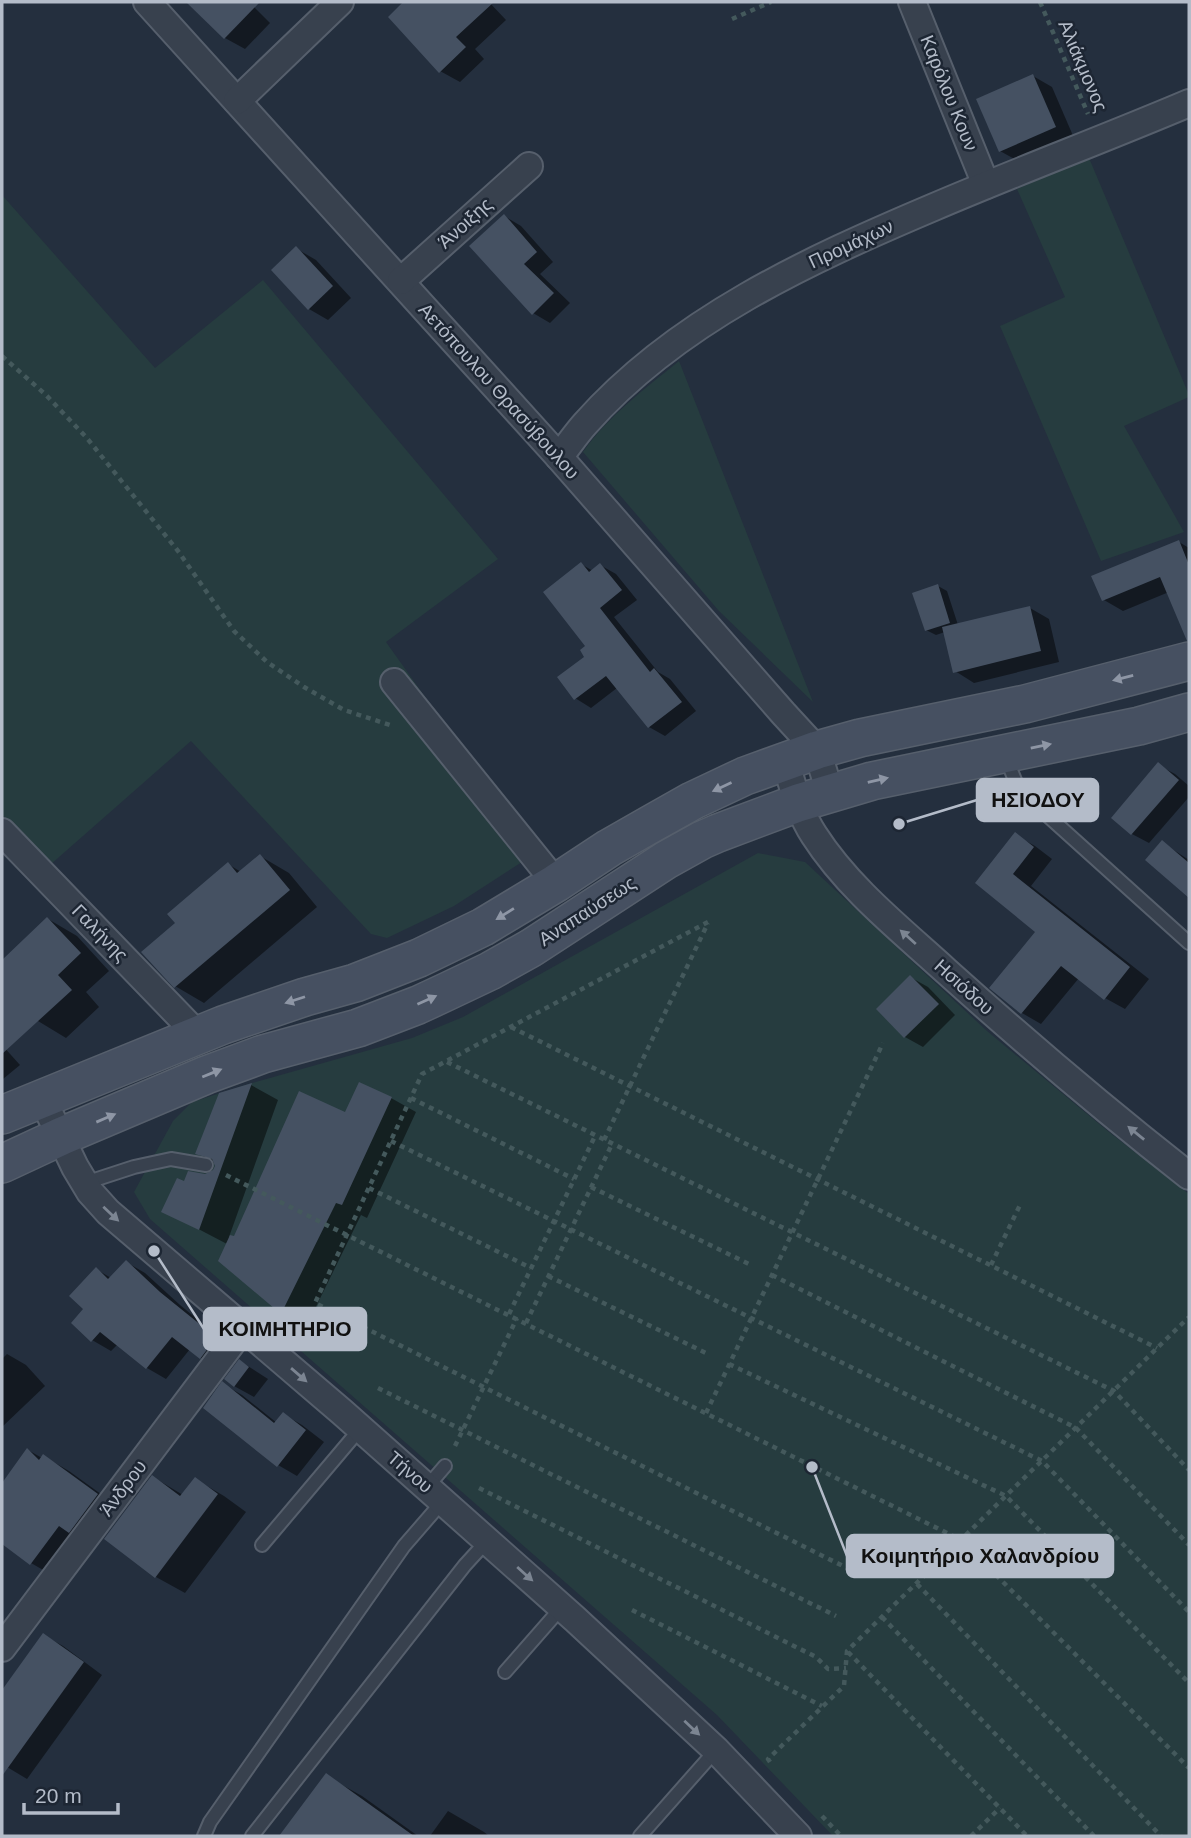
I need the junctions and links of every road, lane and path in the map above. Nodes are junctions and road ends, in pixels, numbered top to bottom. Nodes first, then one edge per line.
1 (147, 2) edge
2 (340, 2) edge
3 (771, 2) edge
4 (912, 2) edge
5 (1040, 2) edge
6 (732, 19) dead end
7 (237, 102) junction
8 (1189, 103) edge
9 (1099, 141) junction
10 (529, 166) dead end
11 (986, 185) junction
12 (401, 281) junction
13 (2, 356) edge
14 (559, 457) junction
15 (1189, 661) edge
16 (394, 682) dead end
17 (1189, 712) edge
18 (438, 737) junction
19 (1004, 754) junction
20 (801, 755) junction
21 (814, 798) junction
22 (2, 832) edge
23 (556, 883) junction
24 (1189, 943) edge
25 (511, 1027) junction
26 (197, 1034) junction
27 (883, 1043) dead end
28 (446, 1062) junction
29 (630, 1086) junction
30 (42, 1098) junction
31 (411, 1098) junction
32 (2, 1115) edge
33 (62, 1136) junction
34 (595, 1136) junction
35 (604, 1140) junction
36 (391, 1141) junction
37 (612, 1144) junction
38 (2, 1164) edge
39 (206, 1165) joint
40 (1189, 1176) edge
41 (574, 1179) junction
42 (818, 1179) junction
43 (85, 1182) junction
44 (591, 1187) junction
45 (369, 1188) junction
46 (1020, 1205) dead end
47 (554, 1220) junction
48 (571, 1228) junction
49 (792, 1233) junction
50 (347, 1235) junction
51 (750, 1264) dead end
52 (991, 1265) junction
53 (531, 1268) junction
54 (772, 1275) junction
55 (548, 1276) junction
56 (509, 1314) junction
57 (1189, 1317) edge
58 (517, 1318) junction
59 (752, 1318) junction
60 (526, 1323) junction
61 (243, 1328) junction
62 (1157, 1348) junction
63 (708, 1354) dead end
64 (729, 1364) junction
65 (484, 1386) junction
66 (378, 1388) dead end
67 (1114, 1391) junction
68 (706, 1413) junction
69 (1076, 1428) junction
70 (360, 1429) junction
71 (463, 1430) junction
72 (1042, 1461) junction
73 (445, 1466) joint
74 (1189, 1470) edge
75 (478, 1488) dead end
76 (435, 1494) junction
77 (1006, 1496) junction
78 (961, 1540) junction
79 (487, 1541) junction
80 (262, 1545) dead end
81 (1189, 1545) edge
82 (857, 1573) dead end
83 (917, 1584) junction
84 (562, 1607) junction
85 (632, 1610) dead end
86 (1189, 1612) edge
87 (836, 1616) dead end
88 (882, 1617) junction
89 (2, 1648) edge
90 (847, 1651) junction
91 (846, 1668) junction
92 (505, 1672) dead end
93 (1189, 1683) edge
94 (822, 1707) junction
95 (716, 1750) junction
96 (768, 1759) dead end
97 (1189, 1768) edge
98 (1000, 1808) junction
99 (204, 1836) edge
100 (252, 1836) edge
101 (640, 1836) edge
102 (798, 1836) edge
103 (971, 1836) edge
104 (1027, 1836) edge
105 (1094, 1836) edge
106 (1161, 1836) edge

1 - 7 street, Αετόπουλου Θρασύβουλου
2 - 7 street
3 - 6 path
4 - 11 street, Καρόλου Κουν
5 - 9 path, Αλιάκμονος
7 - 12 street, Αετόπουλου Θρασύβουλου
8 - 9 street, Προμάχων
9 - 11 street, Προμάχων
10 - 12 street, Άνοιξης
11 - 14 street, Προμάχων
12 - 14 street, Αετόπουλου Θρασύβουλου
13 - 18 path
14 - 20 street, Αετόπουλου Θρασύβουλου
15 -> 20 main road
16 - 18 street
19 -> 17 main road, Αναπαύσεως
18 - 23 street
21 -> 19 main road, Αναπαύσεως
19 - 24 lane
20 - 21 street, Ησιόδου
20 -> 23 main road
33 -> 21 main road, Αναπαύσεως
40 -> 21 street, Ησιόδου
22 - 26 street, Γαλήνης
23 -> 26 main road
25 - 28 path
25 - 29 path
25 - 29 path
26 - 30 main road
27 - 42 path
28 - 31 path
28 - 34 path
29 - 35 path
29 - 42 path
30 - 32 main road
30 - 33 street, Τήνου
31 - 36 path
31 - 41 path
33 - 38 main road, Αναπαύσεως
33 - 43 street, Τήνου
34 - 35 path
34 - 41 path
35 - 37 path
36 - 45 path
36 - 47 path
37 - 44 path
37 - 49 path
39 - 43 lane
39 - 50 path
41 - 47 path
42 - 49 path
42 - 52 path
43 -> 61 street, Τήνου
44 - 48 path
44 - 51 path
45 - 50 path
45 - 53 path
46 - 52 path
47 - 48 path
47 - 53 path
48 - 55 path
48 - 59 path
49 - 54 path
49 - 67 path
50 - 56 path
50 - 65 path
52 - 62 path
53 - 56 path
54 - 59 path
54 - 69 path
55 - 60 path
55 - 63 path
56 - 58 path
57 - 62 path
58 - 60 path
58 - 65 path
59 - 64 path
59 - 72 path
60 - 68 path
61 -> 70 street, Τήνου
61 - 89 street, Άνδρου
62 - 67 path
64 - 68 path
64 - 77 path
65 - 71 path
65 - 82 path
66 - 71 path
67 - 69 path
67 - 74 path
68 - 78 path
69 - 72 path
69 - 81 path
70 - 76 street, Τήνου
70 - 80 lane
71 - 73 path
71 - 87 path
72 - 77 path
72 - 86 path
73 - 76 lane
75 - 91 path
76 - 79 street, Τήνου
76 - 99 lane
77 - 78 path
77 - 93 path
78 - 83 path
78 - 97 path
79 -> 84 street, Τήνου
79 - 100 lane
83 - 88 path
83 - 106 path
84 - 92 lane
84 -> 95 street, Τήνου
85 - 94 path
88 - 90 path
88 - 105 path
90 - 91 path
90 - 98 path
91 - 94 path
94 - 96 path
95 - 101 lane
95 - 102 street, Τήνου
98 - 103 path
98 - 104 path

